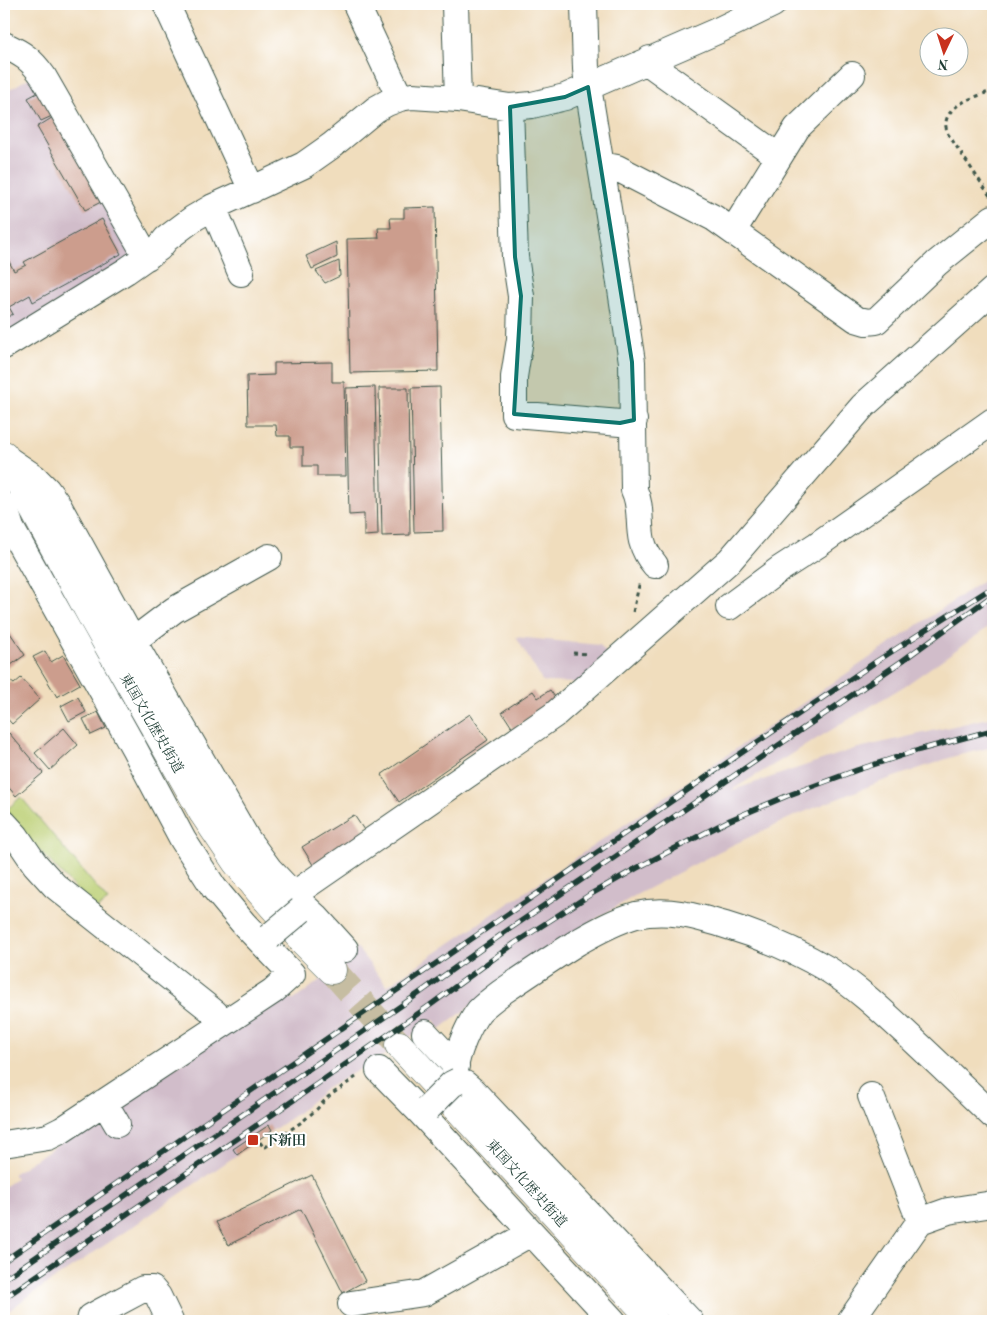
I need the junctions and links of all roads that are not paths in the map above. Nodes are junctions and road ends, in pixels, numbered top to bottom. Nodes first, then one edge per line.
1 (166, 4) edge
2 (356, 4) edge
3 (454, 4) edge
4 (584, 4) edge
5 (773, 4) edge
6 (4, 45) edge
7 (650, 60) junction
8 (852, 76) dead end
9 (588, 87) junction
10 (400, 98) junction
11 (458, 100) junction
12 (510, 107) junction
13 (779, 157) junction
14 (601, 165) junction
15 (252, 190) junction
16 (213, 207) junction
17 (993, 218) edge
18 (733, 230) junction
19 (147, 256) junction
20 (241, 273) dead end
21 (993, 290) edge
22 (4, 346) edge
23 (634, 420) junction
24 (993, 420) edge
25 (4, 461) edge
26 (4, 506) edge
27 (269, 557) dead end
28 (651, 559) road end
29 (730, 560) junction
30 (780, 569) junction
31 (729, 607) dead end
32 (133, 641) junction
33 (4, 823) edge
34 (300, 904) junction
35 (266, 940) junction
36 (338, 960) joint
37 (223, 1024) junction
38 (425, 1033) tunnel mouth
39 (400, 1045) tunnel mouth
40 (379, 1070) road end
41 (457, 1073) junction
42 (872, 1096) dead end
43 (424, 1111) junction
44 (993, 1116) edge
45 (4, 1144) edge
46 (993, 1204) edge
47 (920, 1221) junction
48 (531, 1233) junction
49 (351, 1304) dead end
50 (90, 1321) edge
51 (170, 1321) edge
52 (614, 1321) edge
53 (654, 1321) edge
54 (690, 1321) edge
55 (850, 1321) edge

1 - 15 street
2 - 10 street
3 - 11 street
4 - 9 street
5 - 7 street
6 - 19 street
7 - 9 street
7 - 13 street
8 - 13 street
9 - 12 street
9 - 14 street
10 - 11 street
10 - 15 street
11 - 12 street
12 - 23 street
13 - 18 street
14 - 18 street
14 - 23 street
15 - 16 street
16 - 19 street
16 - 20 street
17 - 18 street
19 - 22 street
21 - 29 street
23 - 28 street
24 - 30 street
25 - 32 street
25 - 36 highway, 東国文化歴史街道
26 - 35 street
27 - 32 street
29 - 30 street
29 - 34 street
30 - 31 street
32 - 34 street
33 - 37 street
34 - 35 street, bridge
34 - 36 street
35 - 37 street
37 - 45 street
38 - 41 street
39 - 53 highway, 東国文化歴史街道
40 - 43 street
41 - 43 street, bridge
41 - 44 street
41 - 54 street
42 - 47 street
43 - 48 street
46 - 47 street
47 - 55 street
48 - 49 street
48 - 52 street
50 - 51 street

